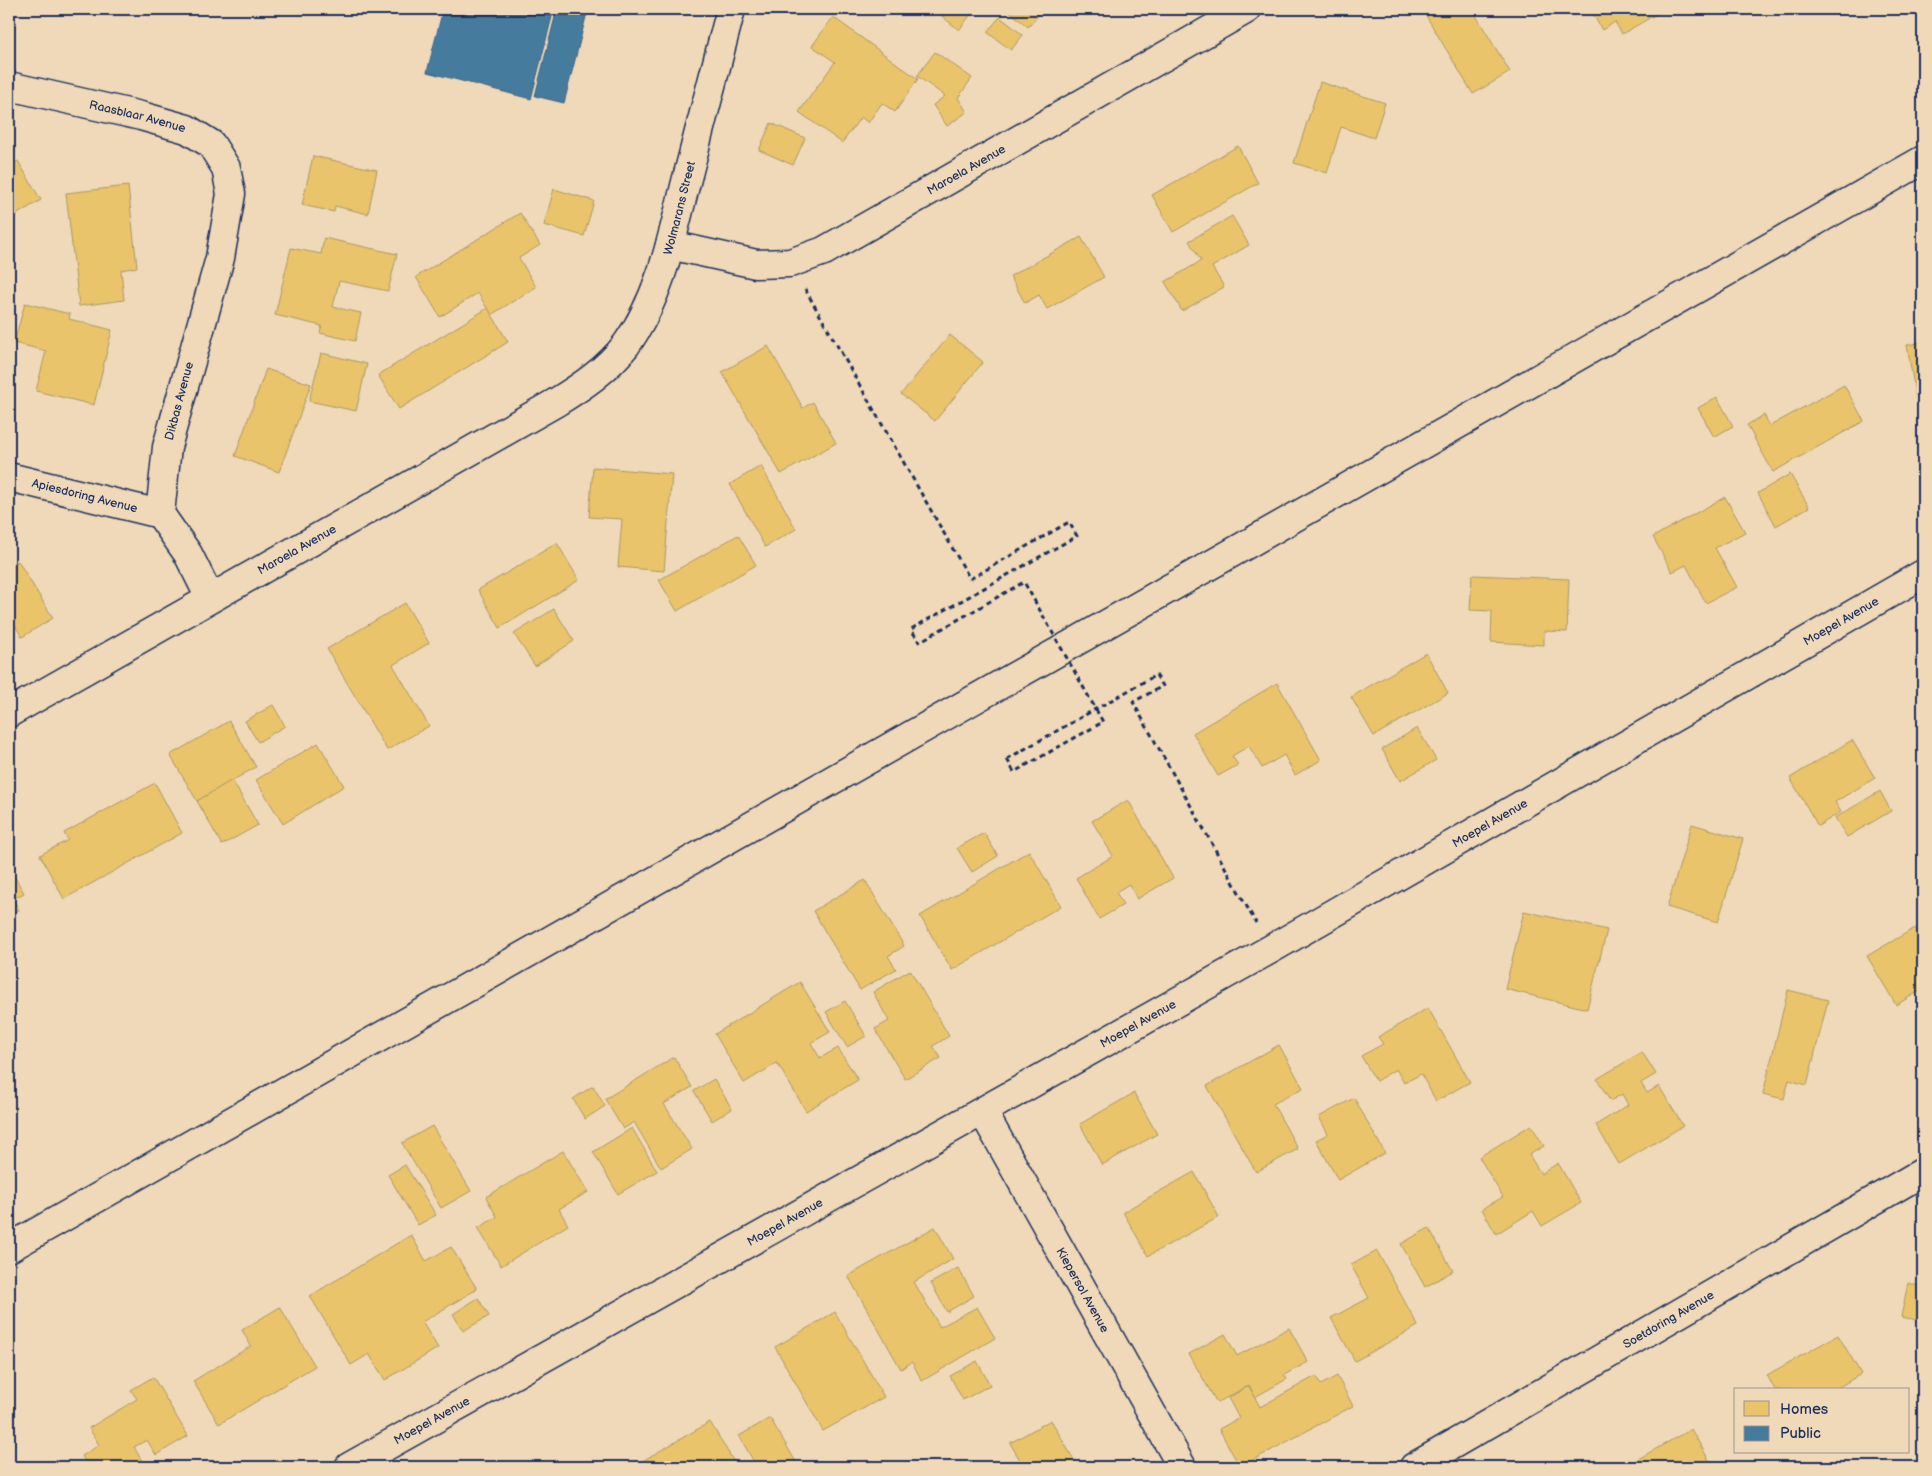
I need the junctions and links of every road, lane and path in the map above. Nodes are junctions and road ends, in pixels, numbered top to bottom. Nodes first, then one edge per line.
1 (731, 9) edge
2 (1247, 9) edge
3 (9, 86) edge
4 (1923, 160) edge
5 (231, 194) joint
6 (670, 245) junction
7 (790, 263) junction
8 (584, 385) joint
9 (9, 477) edge
10 (160, 514) junction
11 (1923, 574) edge
12 (210, 598) junction
13 (9, 713) edge
14 (1271, 949) junction
15 (983, 1112) junction
16 (1923, 1172) edge
17 (9, 1248) edge
18 (349, 1467) edge
19 (1182, 1467) edge
20 (1414, 1467) edge

1 - 6 main road, Wolmarans Street
2 - 7 main road, Maroela Avenue
3 - 5 main road, Raasblaar Avenue
4 - 17 main road
5 - 10 main road, Dikbas Avenue
6 - 7 main road, Maroela Avenue
6 - 8 main road, Wolmarans Street
7 - 14 path, bridge
8 - 12 main road, Maroela Avenue
9 - 10 main road, Apiesdoring Avenue
10 - 12 main road
11 - 14 main road, Moepel Avenue
12 - 13 main road, Maroela Avenue
14 - 15 main road, Moepel Avenue
15 - 18 main road, Moepel Avenue
15 - 19 main road, Kiepersol Avenue
16 - 20 main road, Soetdoring Avenue

